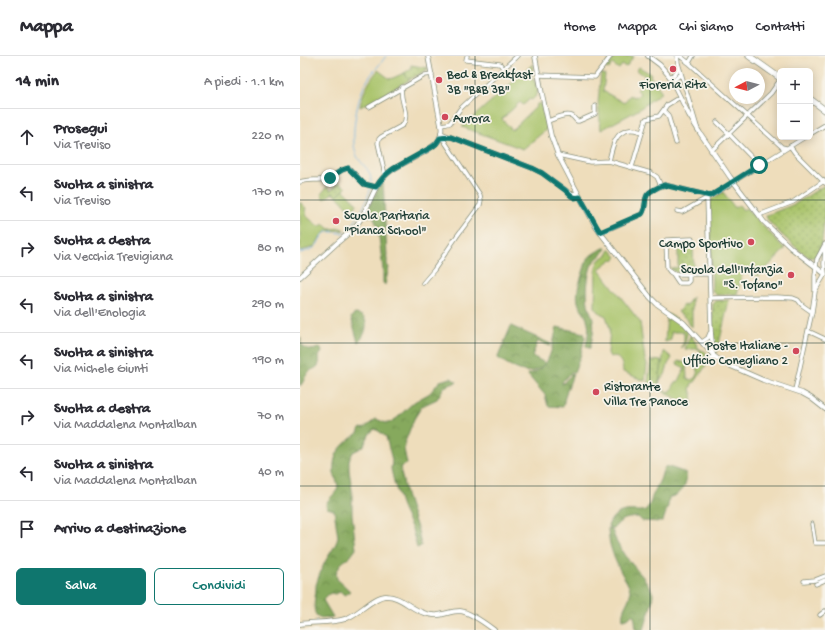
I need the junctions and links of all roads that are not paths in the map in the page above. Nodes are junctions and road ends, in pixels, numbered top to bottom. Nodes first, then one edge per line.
1 (428, 56) edge
2 (468, 56) edge
3 (517, 56) edge
4 (535, 56) edge
5 (611, 56) edge
6 (648, 56) edge
7 (678, 56) edge
8 (693, 56) edge
9 (749, 56) edge
10 (678, 63) junction
11 (689, 63) junction
12 (504, 68) junction
13 (432, 74) junction
14 (681, 74) junction
15 (538, 75) junction
16 (670, 76) junction
17 (777, 77) edge
18 (673, 82) junction
19 (777, 84) edge
20 (402, 88) junction
21 (680, 97) junction
22 (813, 102) edge
23 (595, 106) dead end
24 (369, 107) dead end
25 (825, 110) edge
26 (664, 111) junction
27 (748, 116) junction
28 (548, 121) junction
29 (717, 122) dead end
30 (441, 125) junction
31 (825, 125) edge
32 (642, 132) junction
33 (813, 132) edge
34 (700, 134) junction
35 (729, 134) junction
36 (441, 135) junction
37 (800, 140) edge
38 (676, 143) dead end
39 (788, 147) junction
40 (711, 151) junction
41 (558, 155) junction
42 (609, 161) junction
43 (759, 165) junction
44 (632, 167) junction
45 (385, 176) junction
46 (300, 182) edge
47 (733, 182) junction
48 (824, 182) edge
49 (373, 186) junction
50 (661, 186) junction
51 (579, 195) junction
52 (708, 197) junction
53 (677, 211) dead end
54 (759, 215) junction
55 (600, 232) junction
56 (692, 239) dead end
57 (825, 244) edge
58 (817, 259) junction
59 (807, 260) junction
60 (824, 264) edge
61 (817, 268) junction
62 (673, 274) junction
63 (689, 274) junction
64 (709, 274) junction
65 (825, 274) edge
66 (300, 276) edge
67 (423, 283) dead end
68 (815, 292) junction
69 (710, 298) junction
70 (812, 312) junction
71 (711, 330) junction
72 (808, 331) junction
73 (825, 339) edge
74 (712, 341) junction
75 (703, 344) junction
76 (714, 356) junction
77 (707, 359) dead end
78 (795, 390) junction
79 (825, 409) edge
80 (812, 524) dead end
81 (825, 543) edge
82 (825, 576) edge
83 (825, 580) edge
84 (804, 581) dead end
85 (816, 584) dead end
86 (825, 611) edge
87 (820, 615) dead end
88 (300, 624) edge
89 (494, 630) edge

1 - 13 street
2 - 12 street
3 - 12 street
4 - 15 street
5 - 15 street
6 - 16 street
7 - 10 street
7 - 11 street
8 - 11 street
9 - 17 main road
10 - 14 street
10 - 16 street
11 - 27 street
12 - 30 street
13 - 20 street
13 - 30 street
14 - 18 street
14 - 34 street
15 - 28 street
16 - 18 street
18 - 21 street
19 - 27 street
20 - 24 street
20 - 45 street
21 - 26 street
21 - 34 street
22 - 25 main road
23 - 28 street
26 - 32 street
26 - 38 street
27 - 35 street
27 - 39 street
28 - 41 street
29 - 35 street
30 - 36 street
31 - 33 street
32 - 42 street
32 - 44 street
34 - 40 street
35 - 40 street
35 - 43 street
36 - 45 street
36 - 51 street
36 - 67 street
37 - 39 street
39 - 43 street
39 - 48 street
40 - 47 street
41 - 42 street
41 - 51 street
42 - 44 street
43 - 47 street
44 - 50 street
45 - 49 street
46 - 49 street
47 - 52 street
47 - 54 street
48 - 54 street
49 - 66 street
50 - 52 street
50 - 55 street
51 - 55 street
52 - 53 street
52 - 64 street
54 - 59 street
55 - 75 street
56 - 62 street
57 - 58 street
57 - 60 street
58 - 59 street
58 - 61 street
59 - 61 street
60 - 61 street
60 - 65 street
61 - 65 street
61 - 68 street
62 - 63 street
62 - 63 street
63 - 64 street
64 - 69 street
65 - 68 street
68 - 70 street
69 - 70 street
69 - 71 street
70 - 72 street
71 - 74 street
71 - 75 street
72 - 73 street
72 - 78 street
74 - 75 street
74 - 76 street
75 - 76 street
76 - 77 street
76 - 78 street
78 - 79 street
80 - 81 street
82 - 84 street
83 - 85 street
86 - 87 street
88 - 89 street

